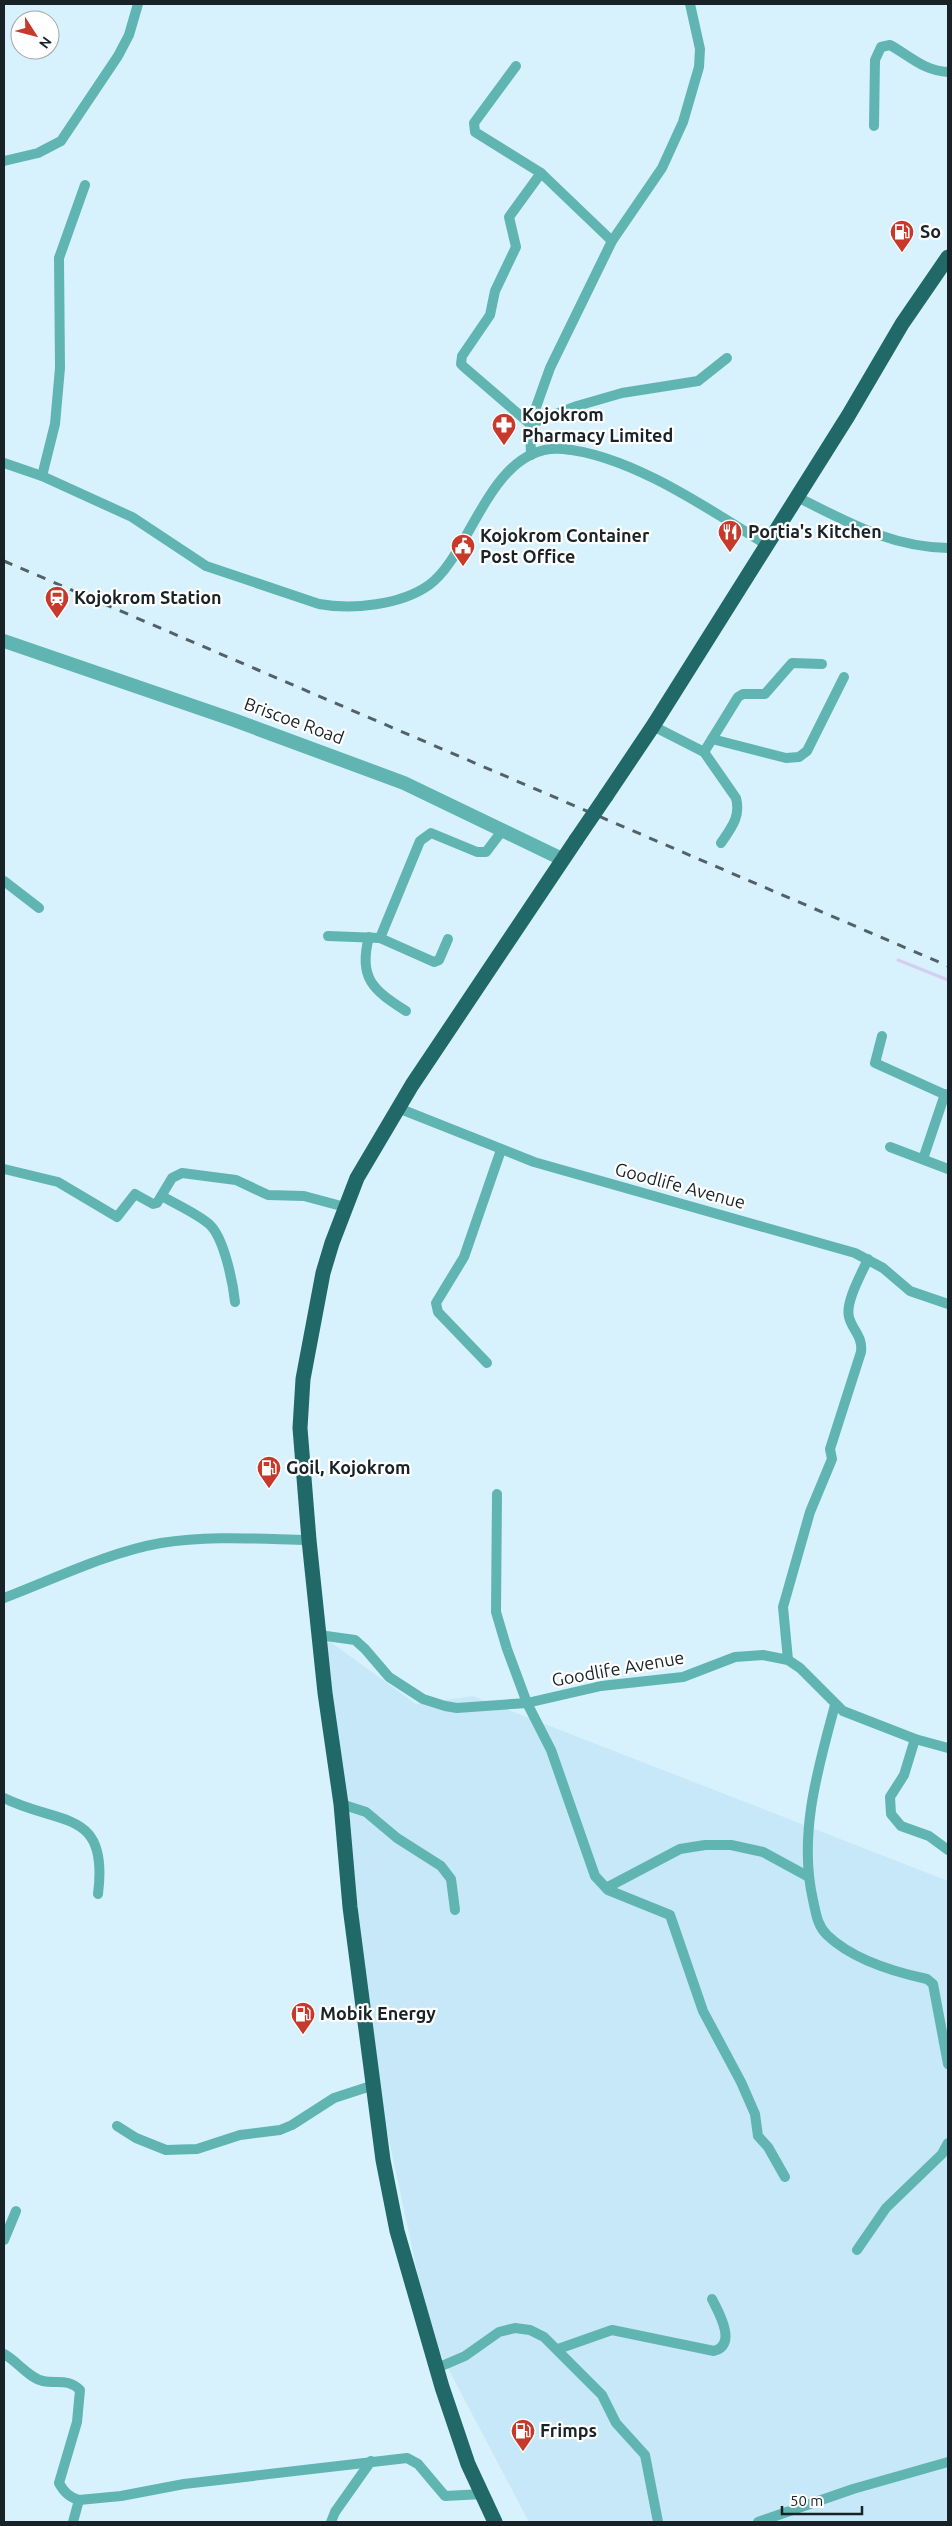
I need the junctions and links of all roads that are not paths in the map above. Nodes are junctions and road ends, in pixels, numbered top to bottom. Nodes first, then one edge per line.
1 (138, 4) edge
2 (690, 4) edge
3 (516, 66) dead end
4 (948, 72) edge
5 (874, 126) dead end
6 (4, 161) edge
7 (541, 173) junction
8 (85, 185) dead end
9 (612, 241) junction
10 (947, 262) edge
11 (727, 358) dead end
12 (530, 424) junction
13 (532, 455) junction
14 (4, 463) edge
15 (42, 476) junction
16 (797, 497) junction
17 (767, 544) junction
18 (948, 548) edge
19 (4, 641) edge
20 (822, 664) dead end
21 (844, 677) dead end
22 (653, 726) junction
23 (712, 739) junction
24 (704, 752) junction
25 (502, 831) junction
26 (722, 843) dead end
27 (562, 859) junction
28 (4, 881) edge
29 (39, 908) dead end
30 (328, 936) dead end
31 (368, 937) junction
32 (380, 938) junction
33 (448, 939) dead end
34 (406, 1011) dead end
35 (882, 1036) dead end
36 (946, 1095) edge
37 (398, 1108) junction
38 (890, 1147) dead end
39 (501, 1150) junction
40 (924, 1159) junction
41 (4, 1169) edge
42 (948, 1169) edge
43 (162, 1196) junction
44 (345, 1206) junction
45 (868, 1259) junction
46 (236, 1302) dead end
47 (948, 1304) edge
48 (487, 1363) dead end
49 (497, 1494) dead end
50 (309, 1540) junction
51 (4, 1598) edge
52 (319, 1635) junction
53 (788, 1660) junction
54 (527, 1703) junction
55 (835, 1705) junction
56 (915, 1739) junction
57 (948, 1748) edge
58 (5, 1802) edge
59 (341, 1804) junction
60 (948, 1850) edge
61 (809, 1877) junction
62 (606, 1888) junction
63 (98, 1894) dead end
64 (455, 1910) dead end
65 (948, 2064) edge
66 (374, 2085) junction
67 (117, 2126) dead end
68 (948, 2143) edge
69 (785, 2177) dead end
70 (16, 2212) dead end
71 (4, 2240) edge
72 (857, 2250) dead end
73 (712, 2299) dead end
74 (558, 2349) junction
75 (4, 2354) edge
76 (437, 2368) junction
77 (371, 2461) junction
78 (948, 2462) edge
79 (483, 2494) junction
80 (79, 2500) junction
81 (73, 2522) edge
82 (331, 2522) edge
83 (495, 2522) edge
84 (658, 2522) edge
85 (758, 2522) edge

1 - 6 street
2 - 9 street
3 - 7 street
4 - 5 street
7 - 9 street
7 - 12 street
8 - 15 street
9 - 12 street
10 - 16 highway
11 - 12 street
12 - 13 street
13 - 15 street
13 - 17 street
14 - 15 street
16 - 17 highway
16 - 18 street
17 - 22 highway
19 - 25 street, Briscoe Road
20 - 23 street
21 - 23 street
22 - 24 street
22 - 27 highway, bridge
23 - 24 street
24 - 26 street
25 - 27 street, Briscoe Road
25 - 32 street
27 - 37 highway
28 - 29 street
30 - 31 street
31 - 32 street
31 - 34 street
32 - 33 street
35 - 36 street
36 - 40 street
37 - 39 street, Goodlife Avenue
37 - 44 highway
38 - 40 street
39 - 45 street, Goodlife Avenue
39 - 48 street
40 - 42 street
41 - 43 street
43 - 44 street
43 - 46 street
44 - 50 highway
45 - 47 street, Goodlife Avenue
45 - 53 street
49 - 54 street
50 - 51 street
50 - 52 highway
52 - 54 street, Goodlife Avenue
52 - 59 highway
53 - 54 street, Goodlife Avenue
53 - 55 street, Goodlife Avenue
54 - 62 street
55 - 56 street, Goodlife Avenue
55 - 61 street
56 - 57 street, Goodlife Avenue
56 - 60 street
58 - 63 street
59 - 64 street
59 - 66 highway
61 - 62 street
61 - 65 street
62 - 69 street
66 - 67 street
66 - 76 highway
68 - 72 street
70 - 71 street
73 - 74 street
74 - 76 street
74 - 84 street
75 - 80 street
76 - 79 highway
77 - 79 street
77 - 80 street
77 - 82 street
78 - 85 street
79 - 83 highway
80 - 81 street

